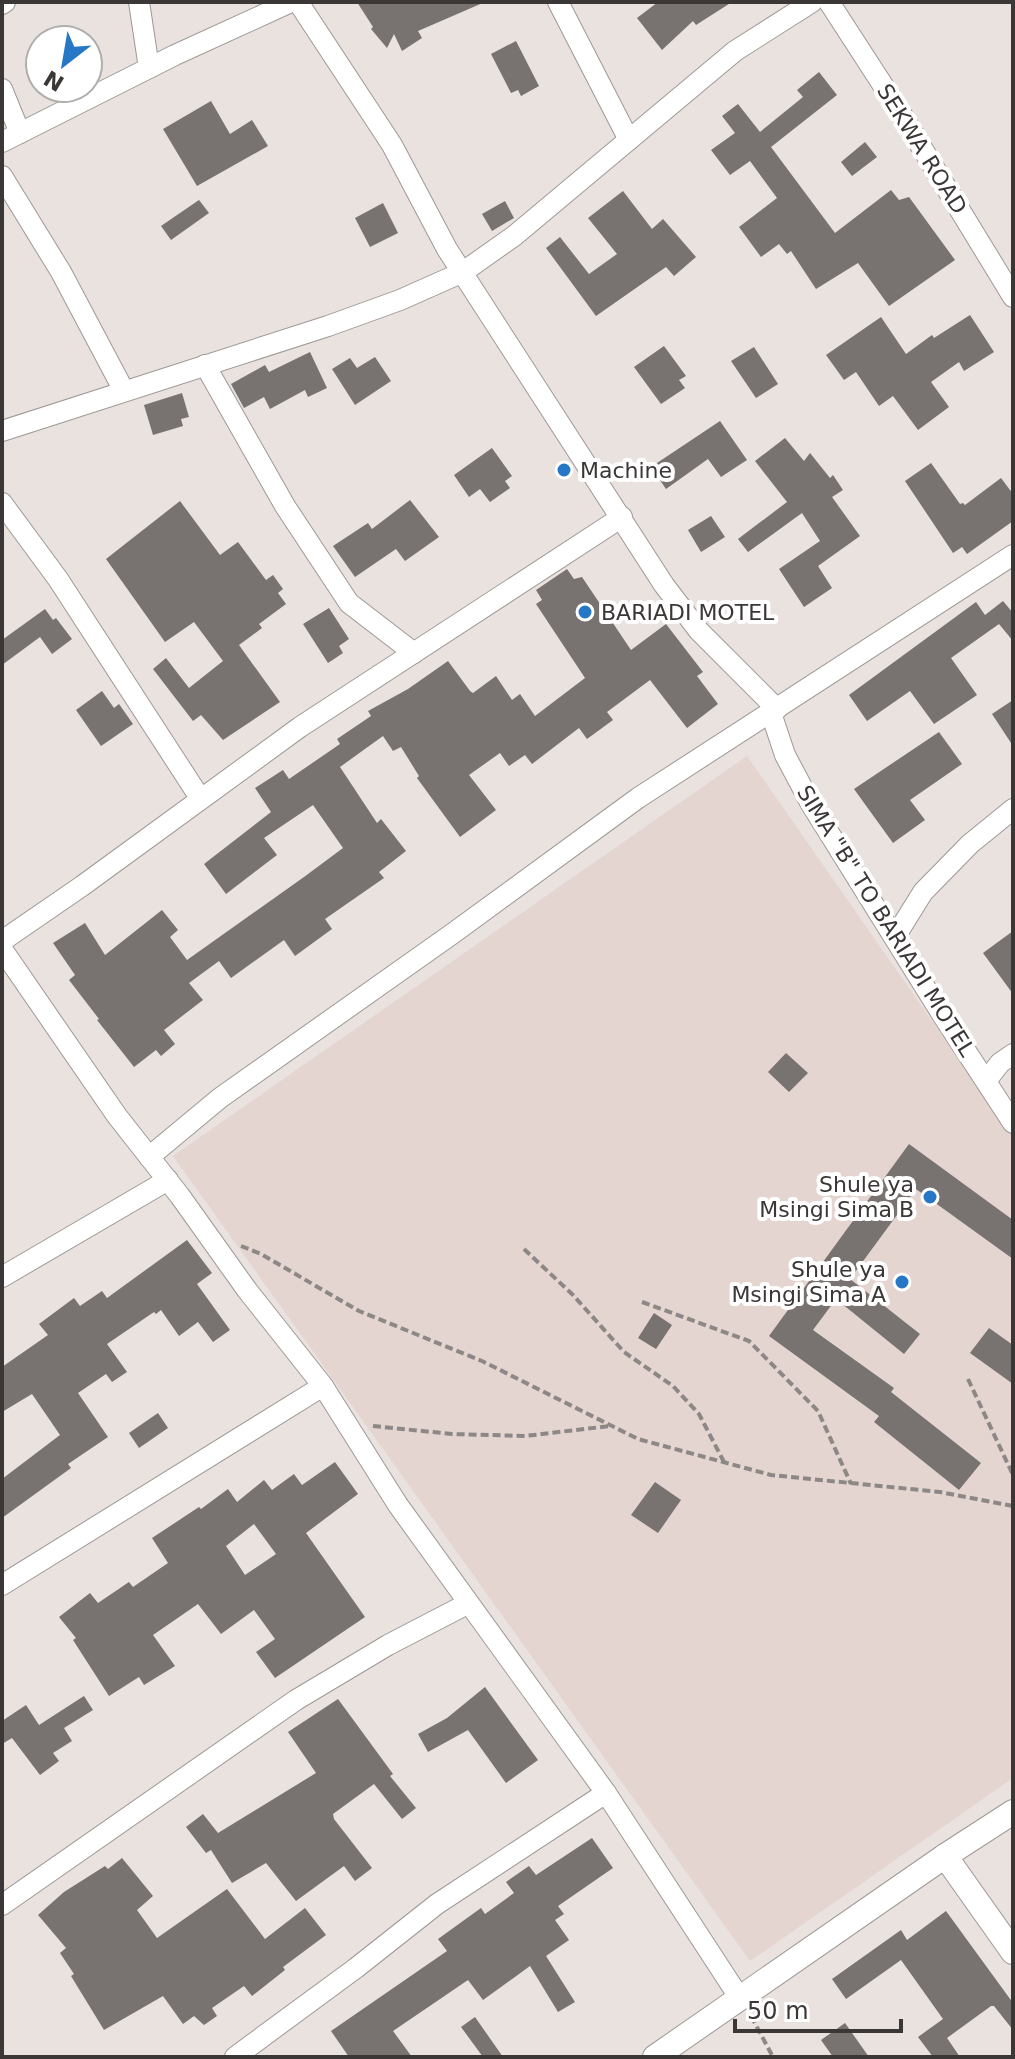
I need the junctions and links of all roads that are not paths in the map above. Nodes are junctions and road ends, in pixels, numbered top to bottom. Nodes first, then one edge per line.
1 (139, 2) edge
2 (291, 2) edge
3 (298, 2) edge
4 (558, 2) edge
5 (812, 2) edge
6 (829, 2) edge
7 (149, 68) junction
8 (2, 89) edge
9 (11, 137) edge
10 (629, 140) junction
11 (2, 176) edge
12 (463, 272) junction
13 (1013, 297) edge
14 (205, 365) junction
15 (124, 391) junction
16 (2, 431) edge
17 (2, 503) edge
18 (622, 517) junction
19 (1013, 555) edge
20 (414, 653) junction
21 (774, 711) junction
22 (200, 798) junction
23 (1013, 809) edge
24 (895, 937) junction
25 (2, 941) edge
26 (2, 949) edge
27 (1013, 1054) edge
28 (986, 1081) junction
29 (1013, 1123) edge
30 (149, 1157) junction
31 (168, 1180) junction
32 (2, 1277) edge
33 (323, 1386) junction
34 (2, 1585) edge
35 (467, 1604) junction
36 (606, 1793) junction
37 (1013, 1812) edge
38 (945, 1856) junction
39 (2, 1905) edge
40 (1013, 1952) edge
41 (739, 1997) junction
42 (235, 2057) edge
43 (655, 2057) edge

1 - 7 street
2 - 7 street
3 - 12 street
4 - 10 street
5 - 10 street
6 - 13 street, SEKWA ROAD
7 - 9 street
8 - 9 street
10 - 12 street
11 - 15 street
12 - 14 street
12 - 18 street
14 - 15 street
14 - 20 street
15 - 16 street
17 - 22 street
18 - 20 street
18 - 21 street
19 - 21 street
20 - 22 street
21 - 24 street, SIMA "B" TO BARIADI MOTEL
21 - 30 street
22 - 25 street
23 - 24 street
24 - 28 street, SIMA "B" TO BARIADI MOTEL
26 - 30 street
27 - 28 street
28 - 29 street, SIMA "B" TO BARIADI MOTEL
30 - 31 street
31 - 32 street
31 - 33 street
33 - 34 street
33 - 35 street
35 - 36 street
35 - 39 street
36 - 41 street
36 - 42 street
37 - 38 street
38 - 40 street
38 - 41 street
41 - 43 street

